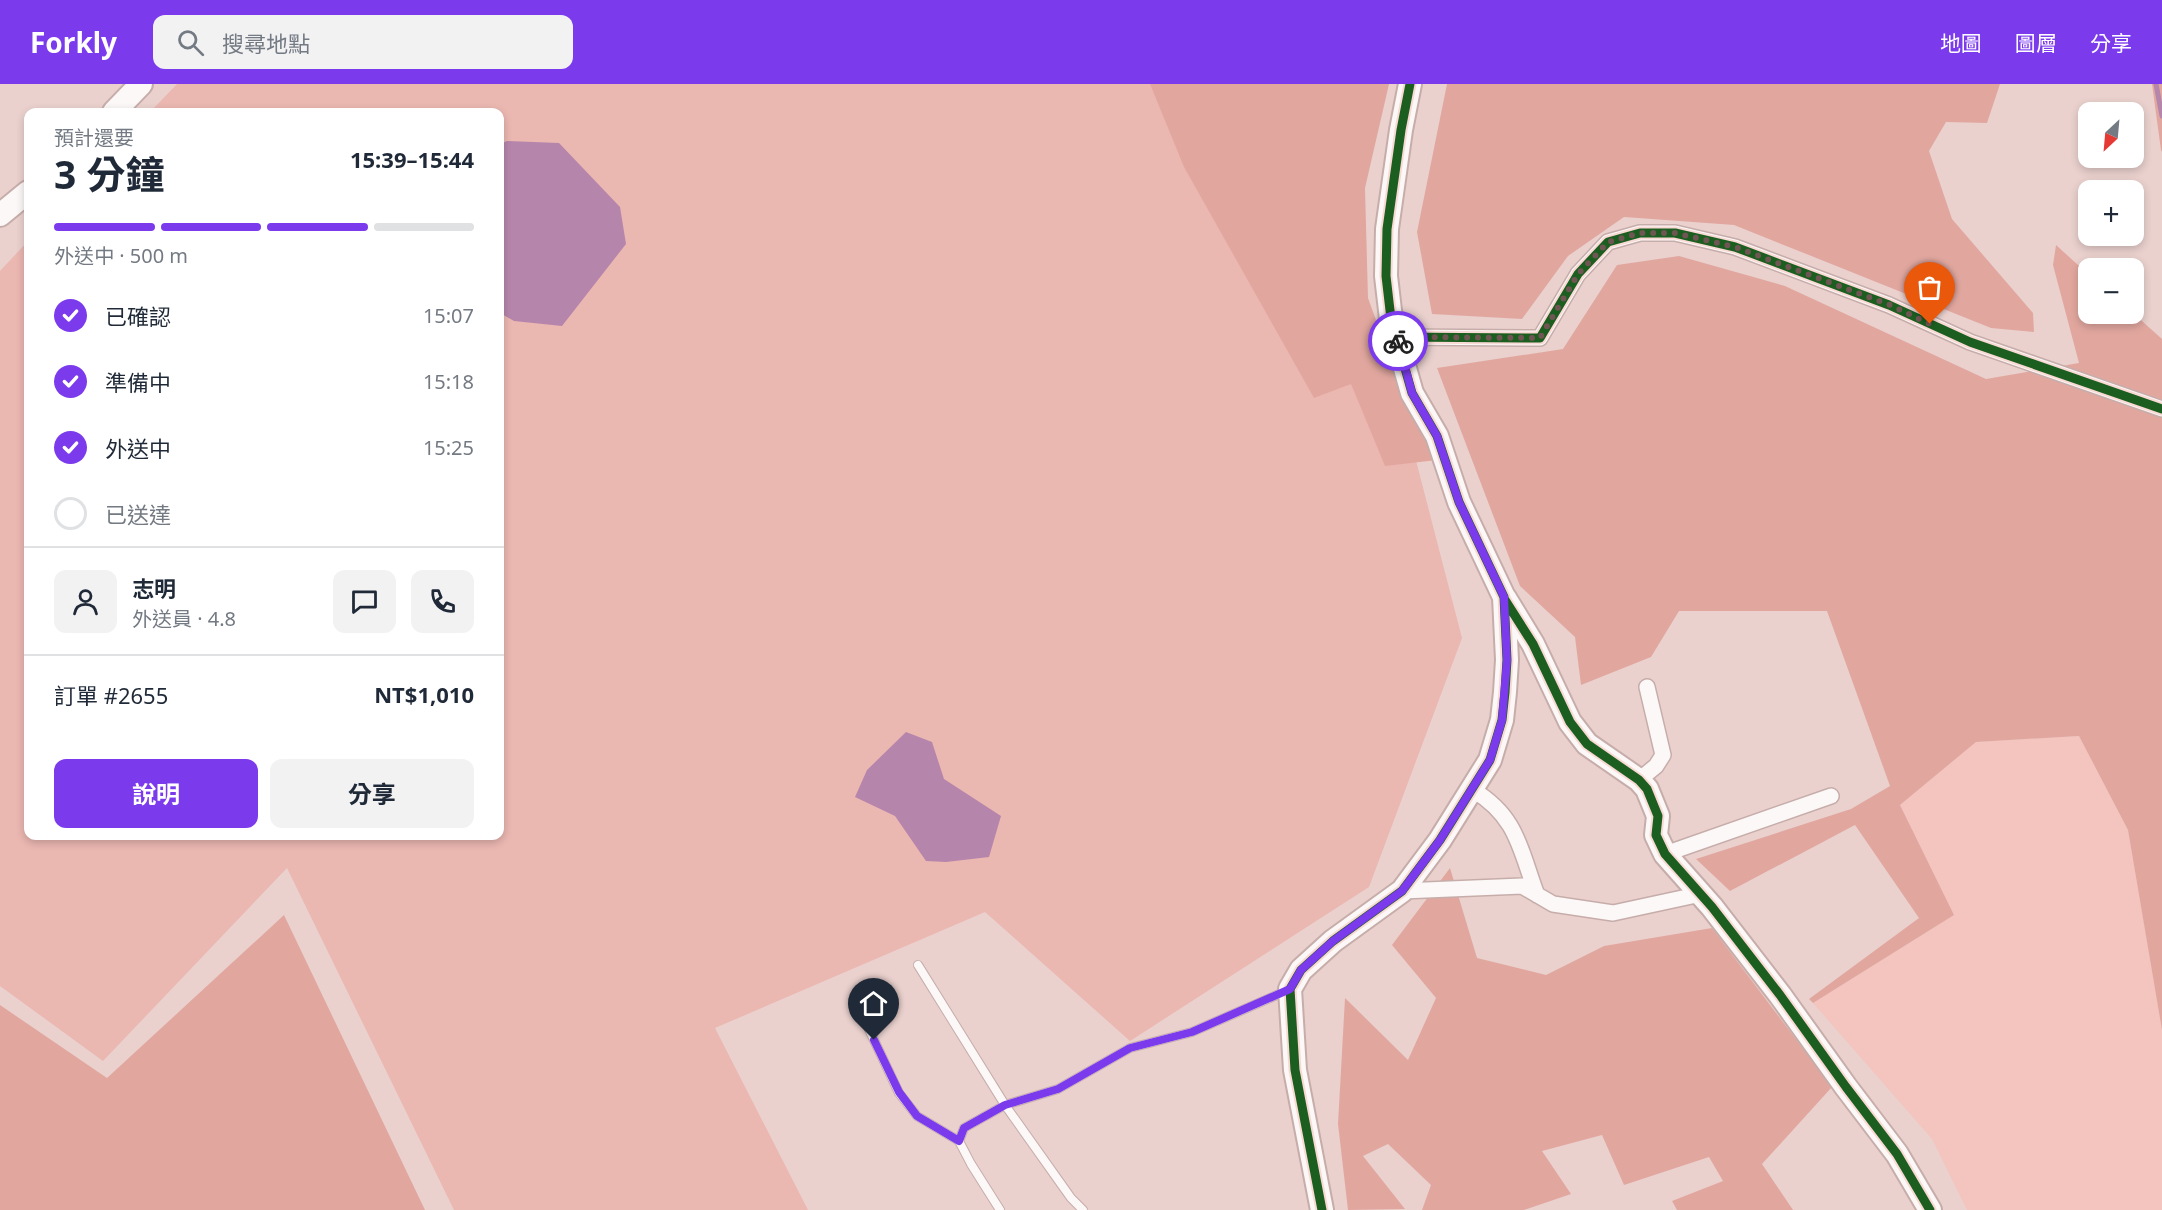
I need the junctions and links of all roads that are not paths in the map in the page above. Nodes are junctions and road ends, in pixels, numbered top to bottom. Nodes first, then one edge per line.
1 (141, 84) edge
2 (1410, 84) edge
3 (118, 108) edge
4 (24, 195) edge
5 (0, 215) edge
6 (1396, 337) junction
7 (2162, 409) edge
8 (1504, 597) junction
9 (1647, 687) dead end
10 (1639, 780) junction
11 (1473, 790) junction
12 (1831, 796) dead end
13 (1665, 854) junction
14 (1402, 891) junction
15 (1701, 894) junction
16 (1538, 895) junction
17 (918, 965) dead end
18 (1290, 989) junction
19 (858, 1006) dead end
20 (1005, 1105) junction
21 (959, 1141) junction
22 (1000, 1210) edge
23 (1083, 1210) edge
24 (1322, 1210) edge
25 (1930, 1210) edge

1 - 3 street
2 - 6 street
4 - 5 street
6 - 7 street
6 - 8 street
8 - 10 street
8 - 11 street
9 - 10 street
10 - 13 street
11 - 14 street
11 - 16 street
12 - 13 street
13 - 15 street
14 - 16 street
14 - 18 street
15 - 16 street
15 - 25 street
17 - 20 lane
18 - 20 lane
18 - 24 street
19 - 21 lane
20 - 21 lane
20 - 23 lane
21 - 22 lane

